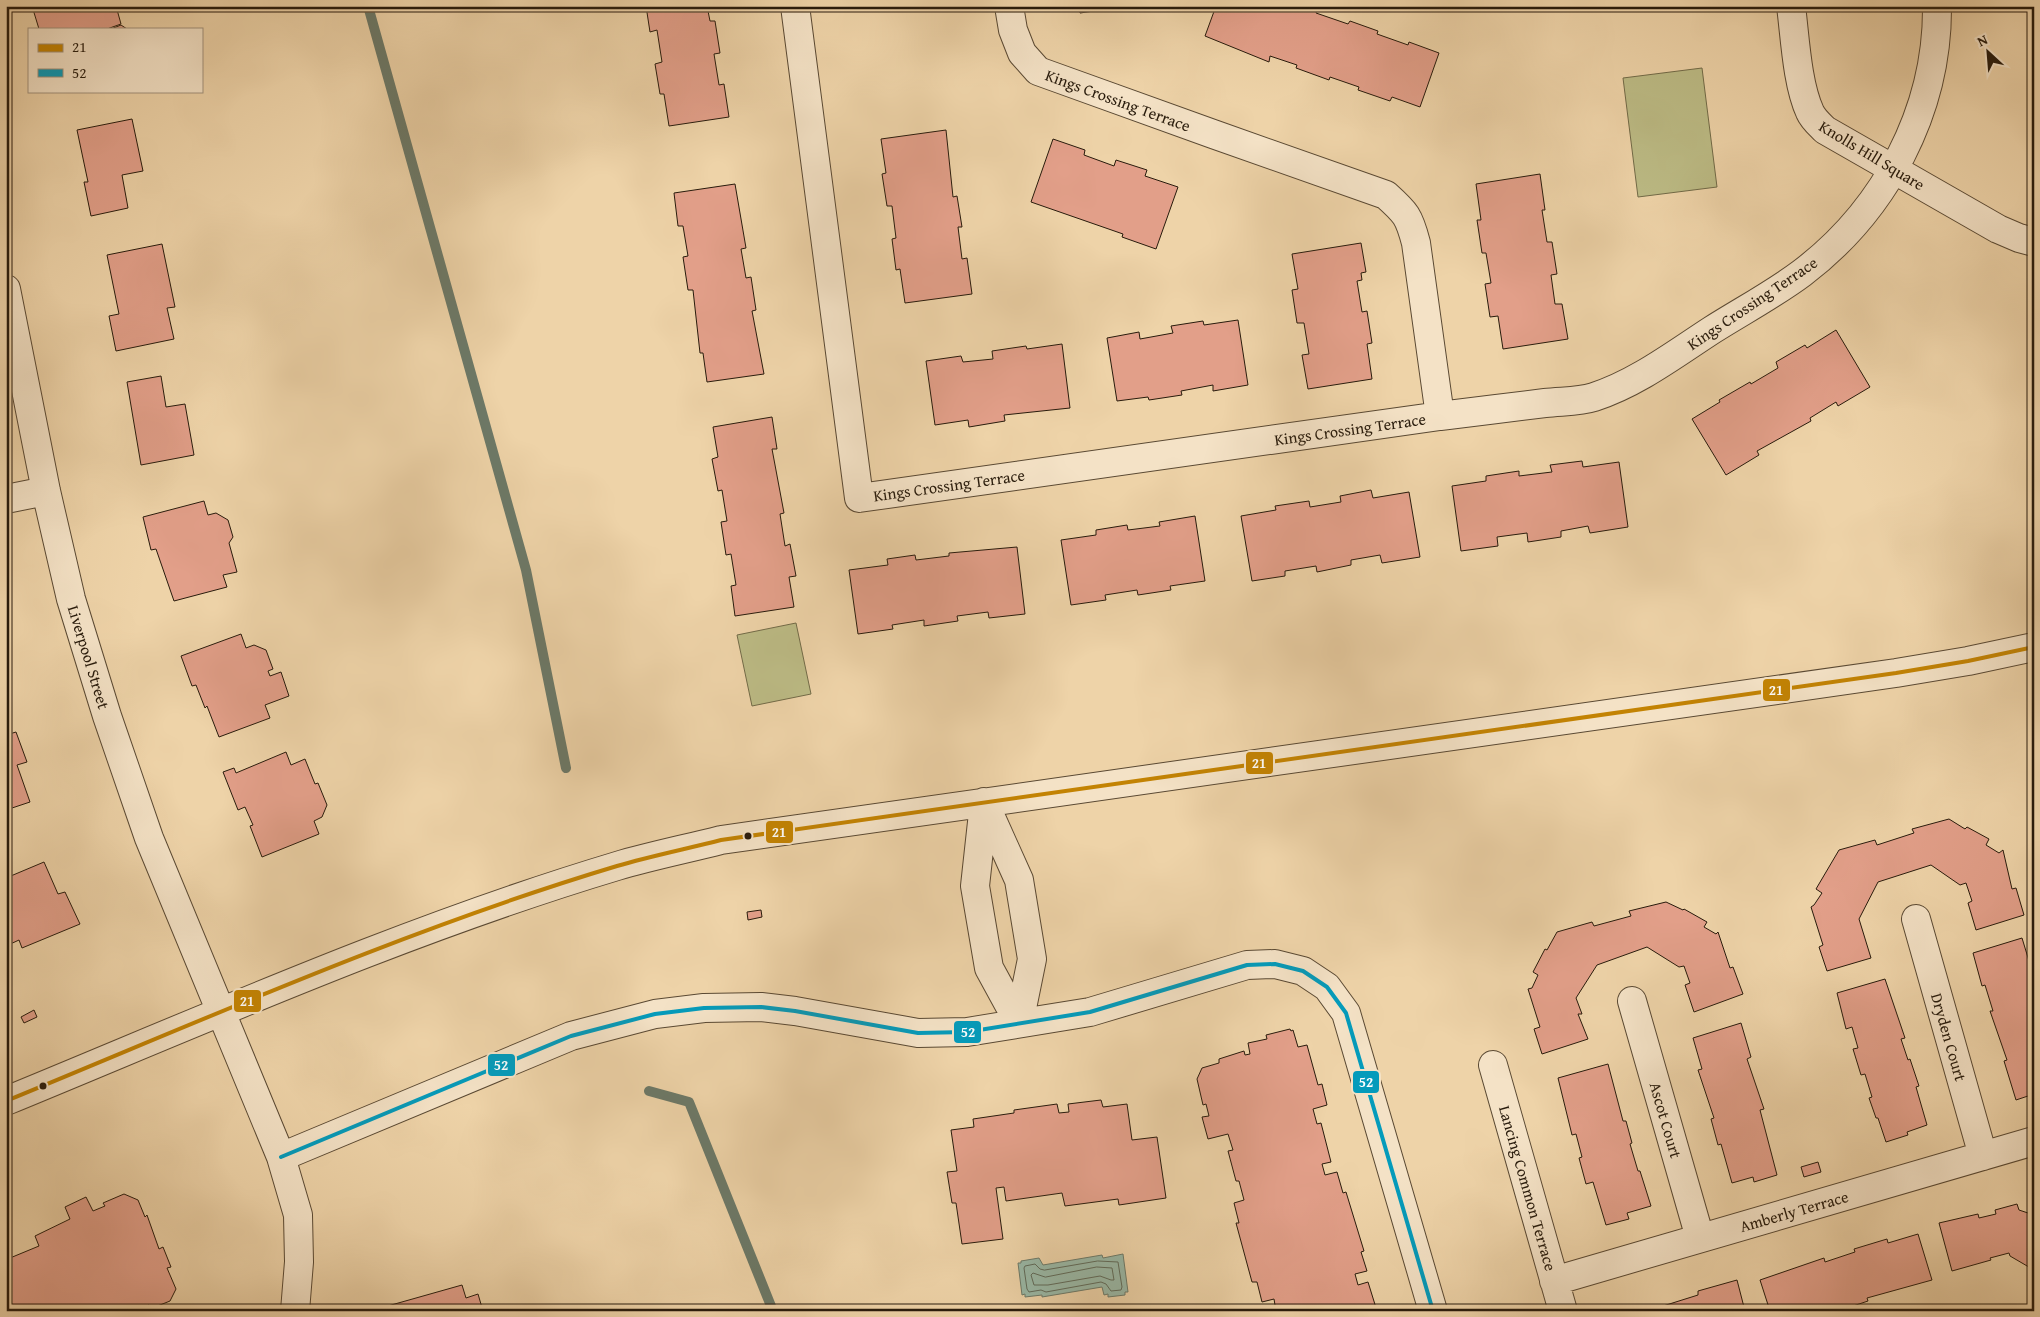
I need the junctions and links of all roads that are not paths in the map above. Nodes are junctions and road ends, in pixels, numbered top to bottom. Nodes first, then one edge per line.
1 (795, 6) edge
2 (1009, 6) edge
3 (1791, 6) edge
4 (1936, 6) edge
5 (1895, 169) junction
6 (2034, 242) edge
7 (6, 290) edge
8 (1440, 416) junction
9 (46, 490) junction
10 (6, 499) edge
11 (2034, 647) edge
12 (984, 802) junction
13 (1916, 918) dead end
14 (1632, 1001) dead end
15 (222, 1010) junction
16 (1019, 1023) junction
17 (1493, 1065) dead end
18 (6, 1101) edge
19 (2034, 1141) edge
20 (1983, 1156) junction
21 (281, 1157) junction
22 (1700, 1238) junction
23 (1554, 1281) junction
24 (295, 1311) edge
25 (1433, 1311) edge
26 (1562, 1311) edge

1 - 8 street, Kings Crossing Terrace
2 - 8 street, Kings Crossing Terrace
3 - 5 street, Knolls Hill Square
4 - 5 street, Kings Crossing Terrace
5 - 6 street, Knolls Hill Square
5 - 8 street, Kings Crossing Terrace
7 - 9 street, Liverpool Street
9 - 10 street
9 - 15 street, Liverpool Street
11 - 12 street
12 - 15 street
12 - 16 street
12 - 16 street
13 - 20 street, Dryden Court
14 - 22 street, Ascot Court
15 - 18 street
15 - 21 street, Liverpool Street
16 - 21 street
16 - 25 street
17 - 23 street, Lancing Common Terrace
19 - 20 street, Amberly Terrace
20 - 22 street, Amberly Terrace
21 - 24 street, Liverpool Street
22 - 23 street, Amberly Terrace
23 - 26 street, Lancing Common Terrace

